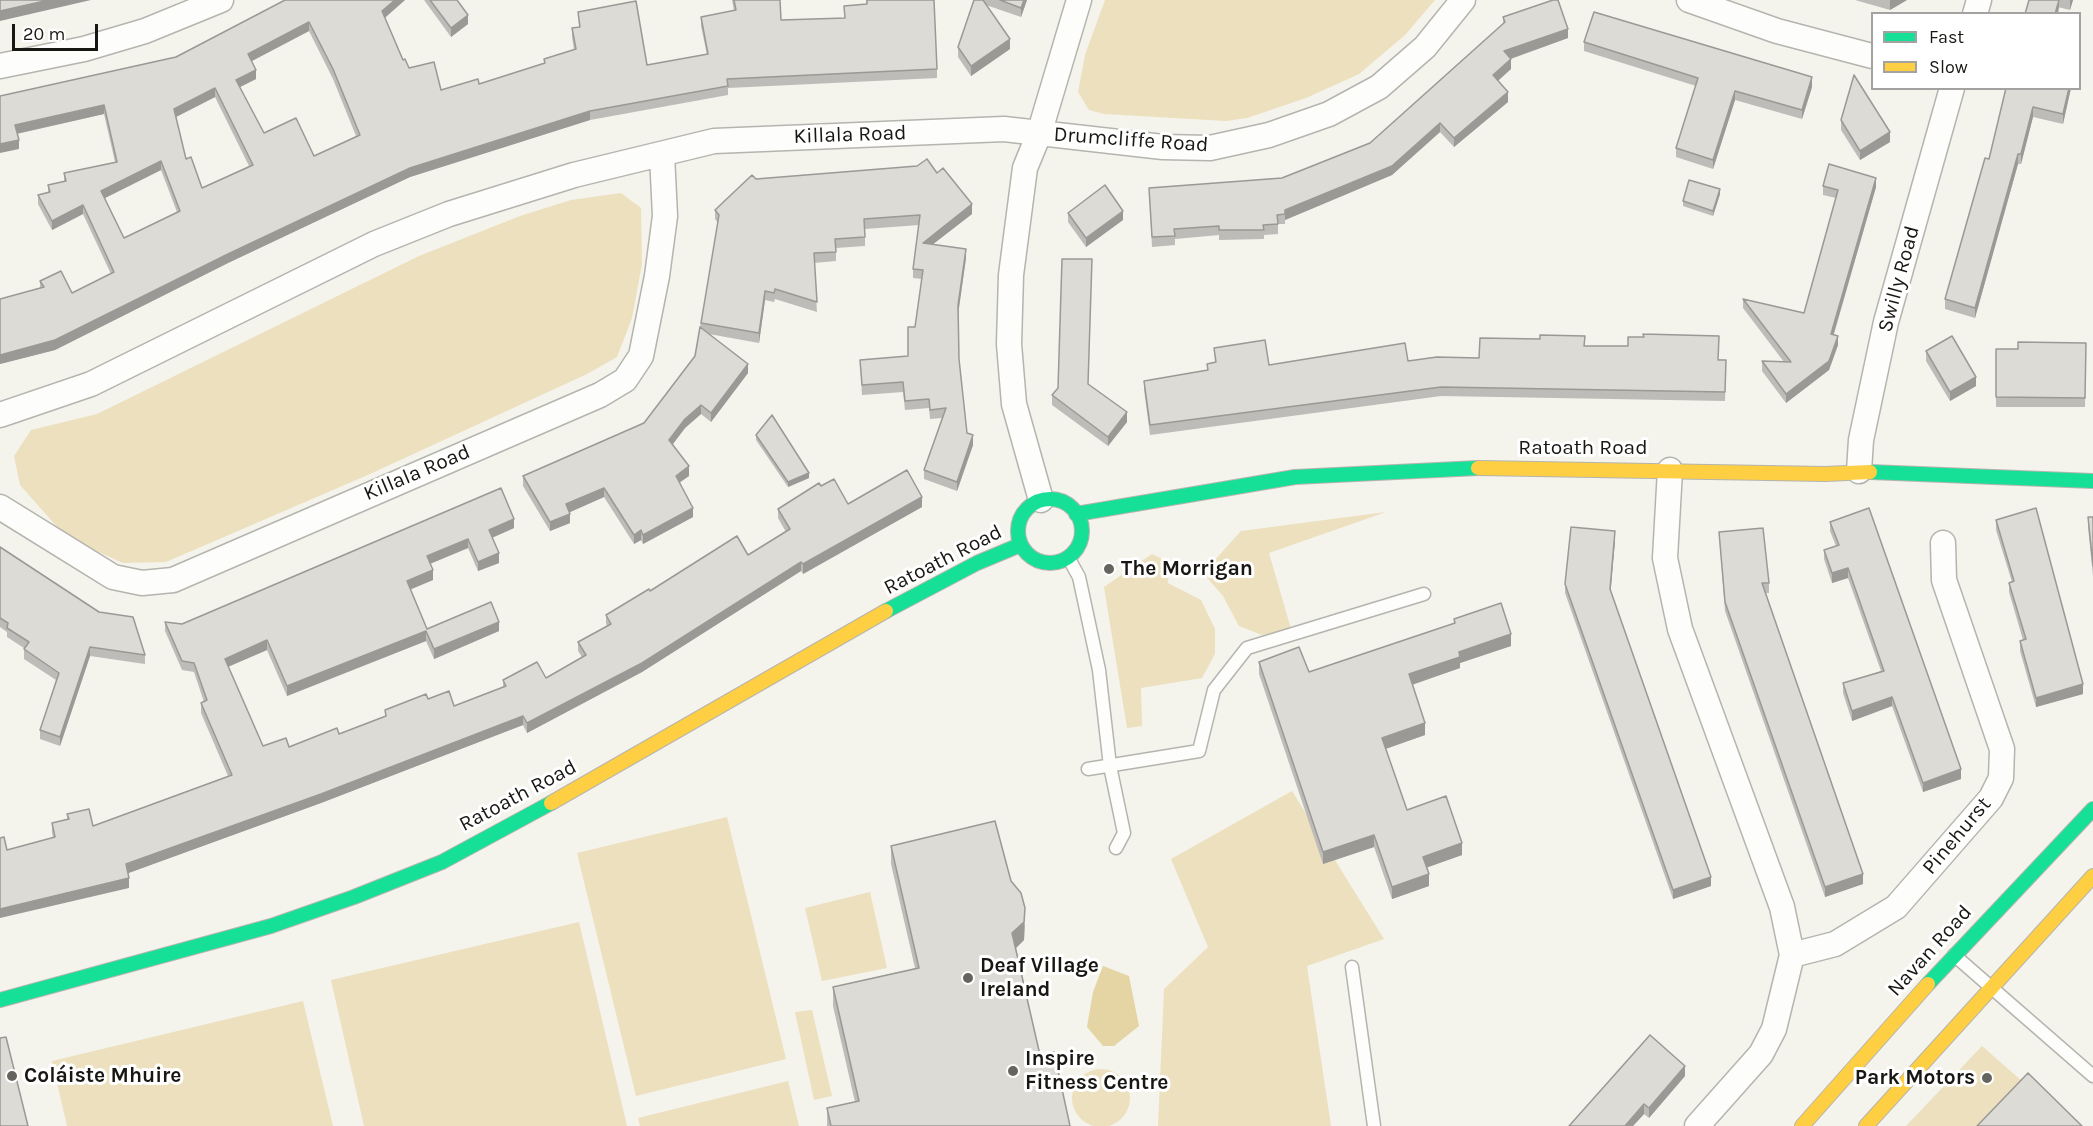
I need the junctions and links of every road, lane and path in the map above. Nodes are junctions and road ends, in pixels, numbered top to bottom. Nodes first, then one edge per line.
1 (221, 0) edge
2 (1080, 0) edge
3 (1463, 0) edge
4 (1689, 0) edge
5 (1871, 56) edge
6 (0, 66) edge
7 (1951, 90) edge
8 (1039, 134) junction
9 (662, 154) junction
10 (0, 415) edge
11 (1670, 470) junction
12 (1859, 471) junction
13 (2093, 481) edge
14 (1041, 500) junction
15 (0, 507) edge
16 (1076, 514) junction
17 (1943, 543) dead end
18 (1020, 544) junction
19 (1068, 557) junction
20 (1424, 594) dead end
21 (1110, 766) junction
22 (1088, 769) dead end
23 (2093, 809) edge
24 (1116, 848) dead end
25 (2093, 876) edge
26 (1792, 955) junction
27 (1953, 955) junction
28 (1352, 967) dead end
29 (1993, 989) junction
30 (0, 1000) edge
31 (2093, 1076) edge
32 (1374, 1126) edge
33 (1697, 1126) edge
34 (1802, 1126) edge
35 (1866, 1126) edge

1 - 6 street
2 - 8 street, Drumcliffe Road
3 - 8 street, Drumcliffe Road
4 - 5 street
7 - 12 street, Swilly Road
8 - 9 street, Killala Road
8 - 14 street, Drumcliffe Road
9 - 10 street, Killala Road
9 - 15 street, Killala Road
11 - 12 main road, Ratoath Road
11 - 16 main road, Ratoath Road
11 - 26 street
12 - 13 main road, Ratoath Road
14 - 16 main road
14 - 18 main road, Ratoath Road
16 - 19 main road
17 - 26 street, Pinehurst
18 - 19 main road, Ratoath Road
18 - 30 main road, Ratoath Road
19 - 21 lane
20 - 21 lane
21 - 22 lane
21 - 24 lane
23 - 27 main road, Navan Road
25 - 29 main road
26 - 33 street
27 - 29 lane
27 - 34 main road, Navan Road
28 - 32 lane
29 - 31 lane
29 - 35 main road

